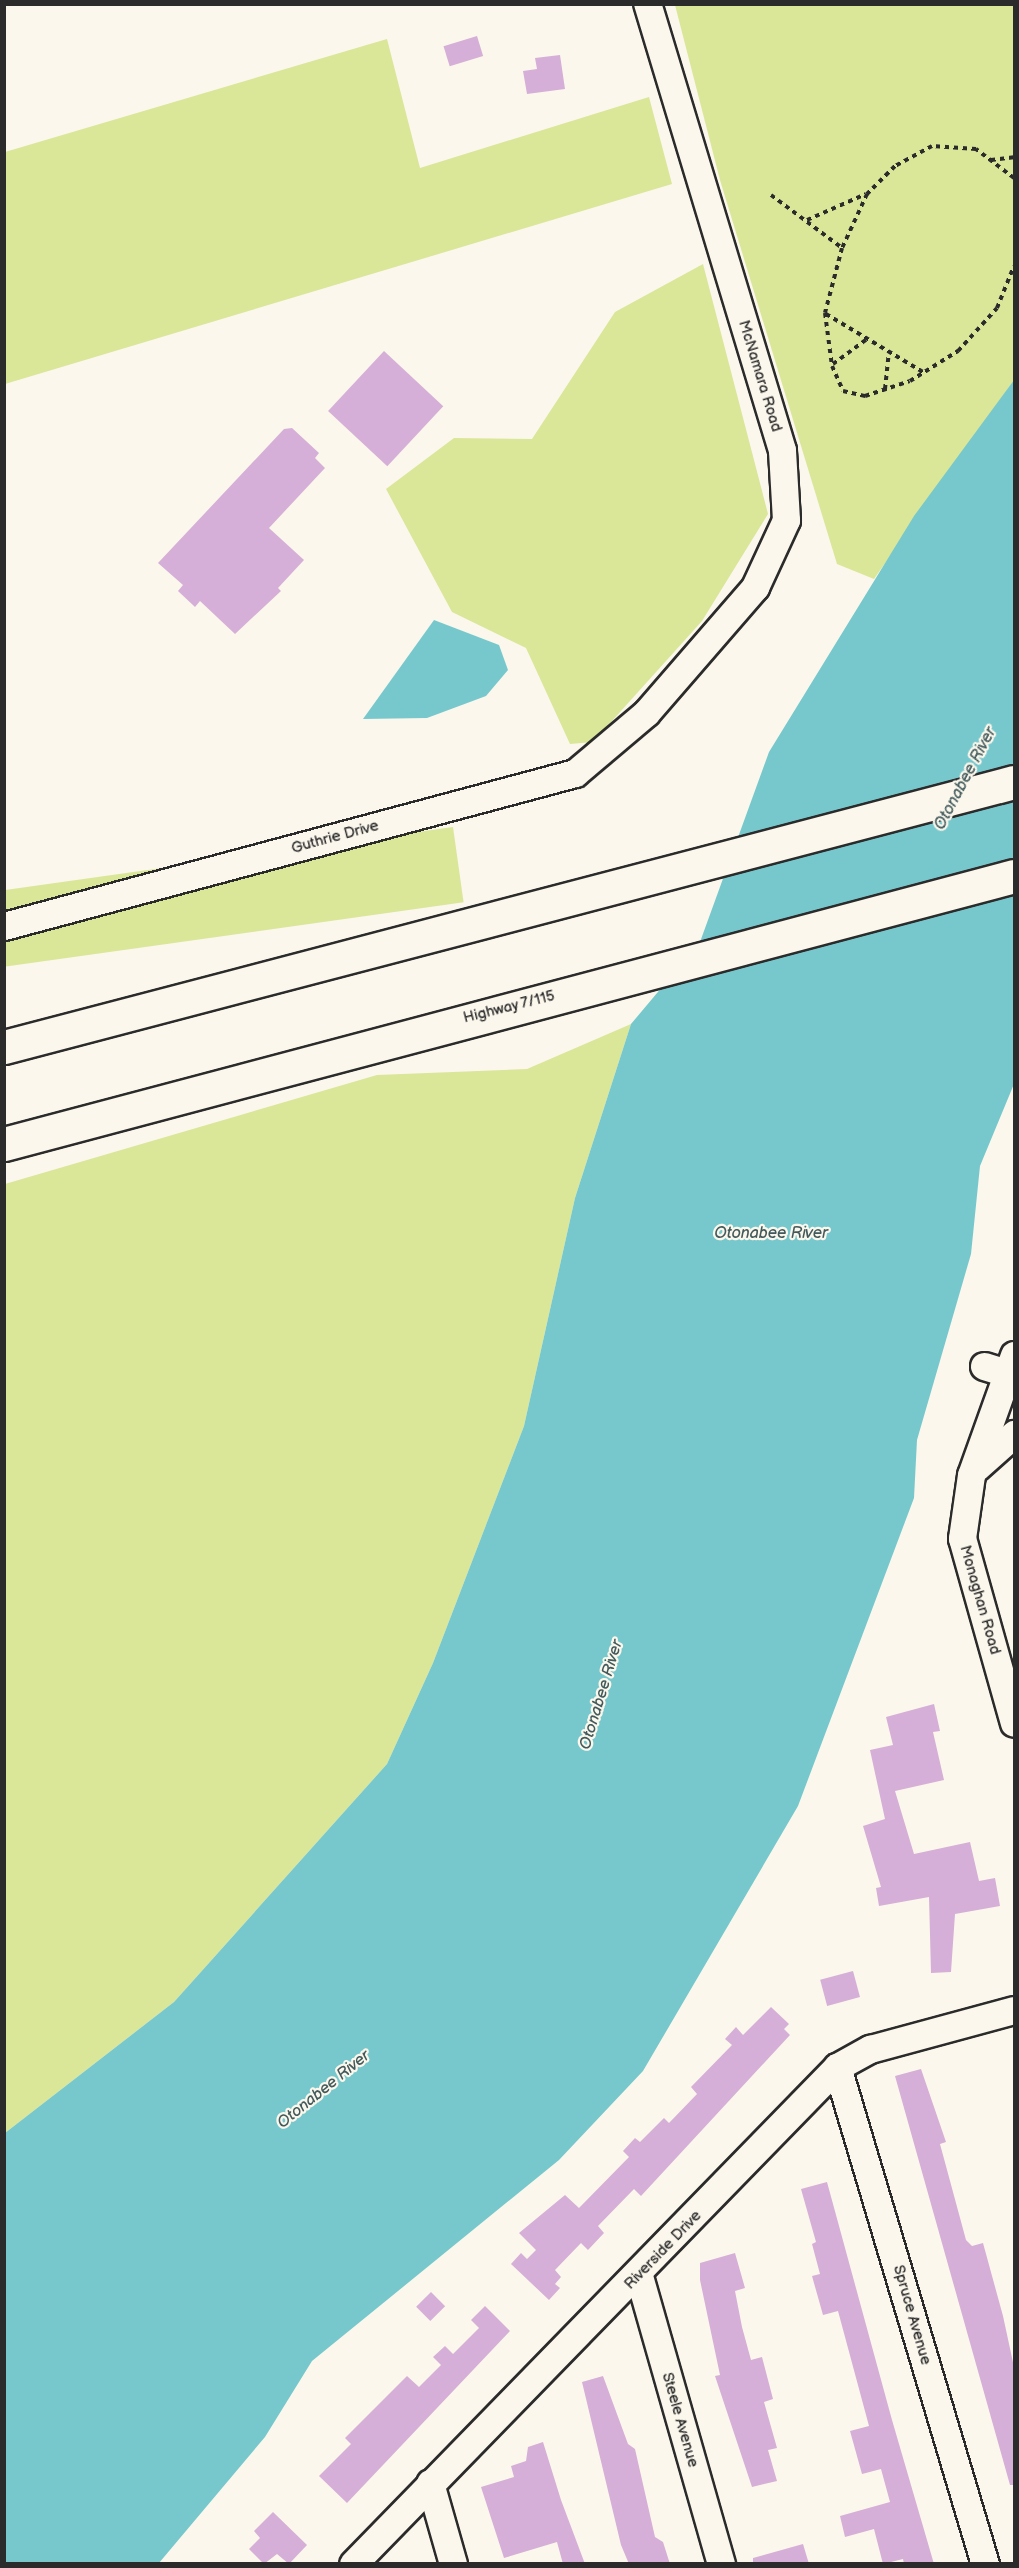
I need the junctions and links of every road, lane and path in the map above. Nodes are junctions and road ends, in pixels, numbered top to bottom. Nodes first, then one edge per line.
1 (647, 4) edge
2 (1014, 157) edge
3 (990, 160) junction
4 (1014, 178) edge
5 (867, 194) junction
6 (771, 195) dead end
7 (807, 220) junction
8 (842, 248) junction
9 (1014, 266) edge
10 (825, 314) junction
11 (867, 339) junction
12 (889, 352) junction
13 (832, 366) junction
14 (923, 372) junction
15 (885, 389) junction
16 (646, 713) joint
17 (1014, 782) edge
18 (1014, 876) edge
19 (4, 926) edge
20 (4, 1047) edge
21 (4, 1144) edge
22 (1006, 1367) edge
23 (1014, 1434) edge
24 (971, 1475) junction
25 (1013, 1712) edge
26 (1014, 2010) edge
27 (837, 2067) junction
28 (639, 2276) junction
29 (430, 2483) junction
30 (353, 2564) edge
31 (453, 2564) edge
32 (721, 2564) edge
33 (985, 2564) edge

1 - 16 street, McNamara Road
2 - 3 path
3 - 4 path
3 - 5 path
5 - 7 path
5 - 8 path
6 - 7 path
7 - 8 path
8 - 10 path
9 - 14 path
10 - 11 path
10 - 13 path
11 - 12 path
11 - 13 path
12 - 14 path
12 - 15 path
13 - 15 path
14 - 15 path
16 - 19 street, Guthrie Drive
17 - 20 highway
18 - 21 highway, Highway 7/115
22 - 24 street, Monaghan Road
23 - 24 street
24 - 25 street, Monaghan Road
26 - 27 street, Riverside Drive
27 - 28 street, Riverside Drive
27 - 33 street, Spruce Avenue
28 - 29 street, Riverside Drive
28 - 32 street, Steele Avenue
29 - 30 street, Riverside Drive
29 - 31 street

